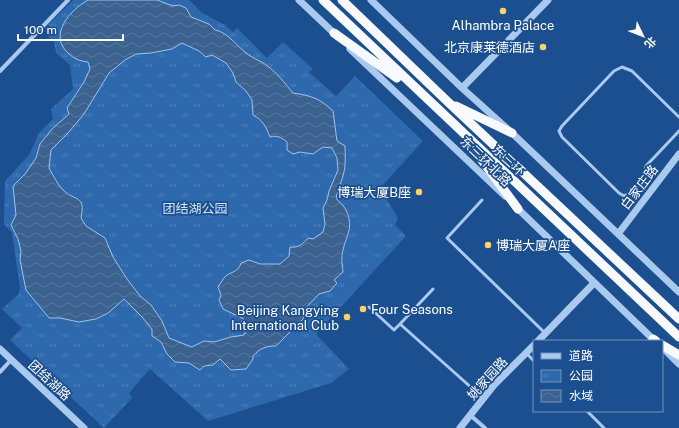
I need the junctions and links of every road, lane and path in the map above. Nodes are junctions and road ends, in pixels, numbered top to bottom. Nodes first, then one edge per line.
1 (68, 0) edge
2 (299, 0) edge
3 (323, 0) edge
4 (342, 0) edge
5 (371, 0) edge
6 (548, 0) edge
7 (334, 33) junction
8 (0, 71) edge
9 (462, 88) junction
10 (423, 96) junction
11 (448, 102) junction
12 (679, 117) edge
13 (679, 131) edge
14 (512, 133) junction
15 (462, 134) junction
16 (679, 154) edge
17 (482, 200) dead end
18 (518, 209) junction
19 (618, 234) junction
20 (594, 283) junction
21 (433, 289) dead end
22 (679, 292) edge
23 (369, 307) dead end
24 (679, 319) edge
25 (400, 324) junction
26 (545, 333) junction
27 (679, 338) edge
28 (539, 340) edge
29 (655, 340) edge
30 (533, 346) edge
31 (663, 347) edge
32 (663, 347) edge
33 (0, 349) edge
34 (526, 353) junction
35 (679, 355) edge
36 (11, 360) junction
37 (533, 360) edge
38 (679, 364) edge
39 (0, 372) edge
40 (483, 398) junction
41 (588, 412) edge
42 (470, 415) junction
43 (84, 428) edge
44 (460, 428) edge
45 (485, 428) edge
46 (604, 428) edge

1 - 8 street
2 - 7 street, 东三环北路
3 - 10 highway, 东三环
4 - 11 highway, 东三环
5 - 9 street
6 - 9 street
7 - 10 highway
7 - 18 street, 东三环北路
9 - 14 street
10 - 15 highway, 东三环
11 - 14 highway
11 - 24 highway, 东三环
12 - 13 lane
14 - 19 street
15 - 18 highway
15 - 27 highway, 东三环
16 - 19 street, 白家庄路
17 - 26 lane
18 - 20 street, 东三环北路
19 - 22 street
20 - 26 street
20 - 29 street, 东三环北路
21 - 25 lane
23 - 25 lane
25 - 40 lane
26 - 28 street
30 - 34 street, 姚家园路
31 - 35 highway
32 - 38 street
33 - 36 street, 团结湖路
34 - 37 lane
34 - 40 street, 姚家园路
36 - 39 street
36 - 43 street, 团结湖路
40 - 42 street, 姚家园路
41 - 46 lane
42 - 44 street, 姚家园路
42 - 45 street

